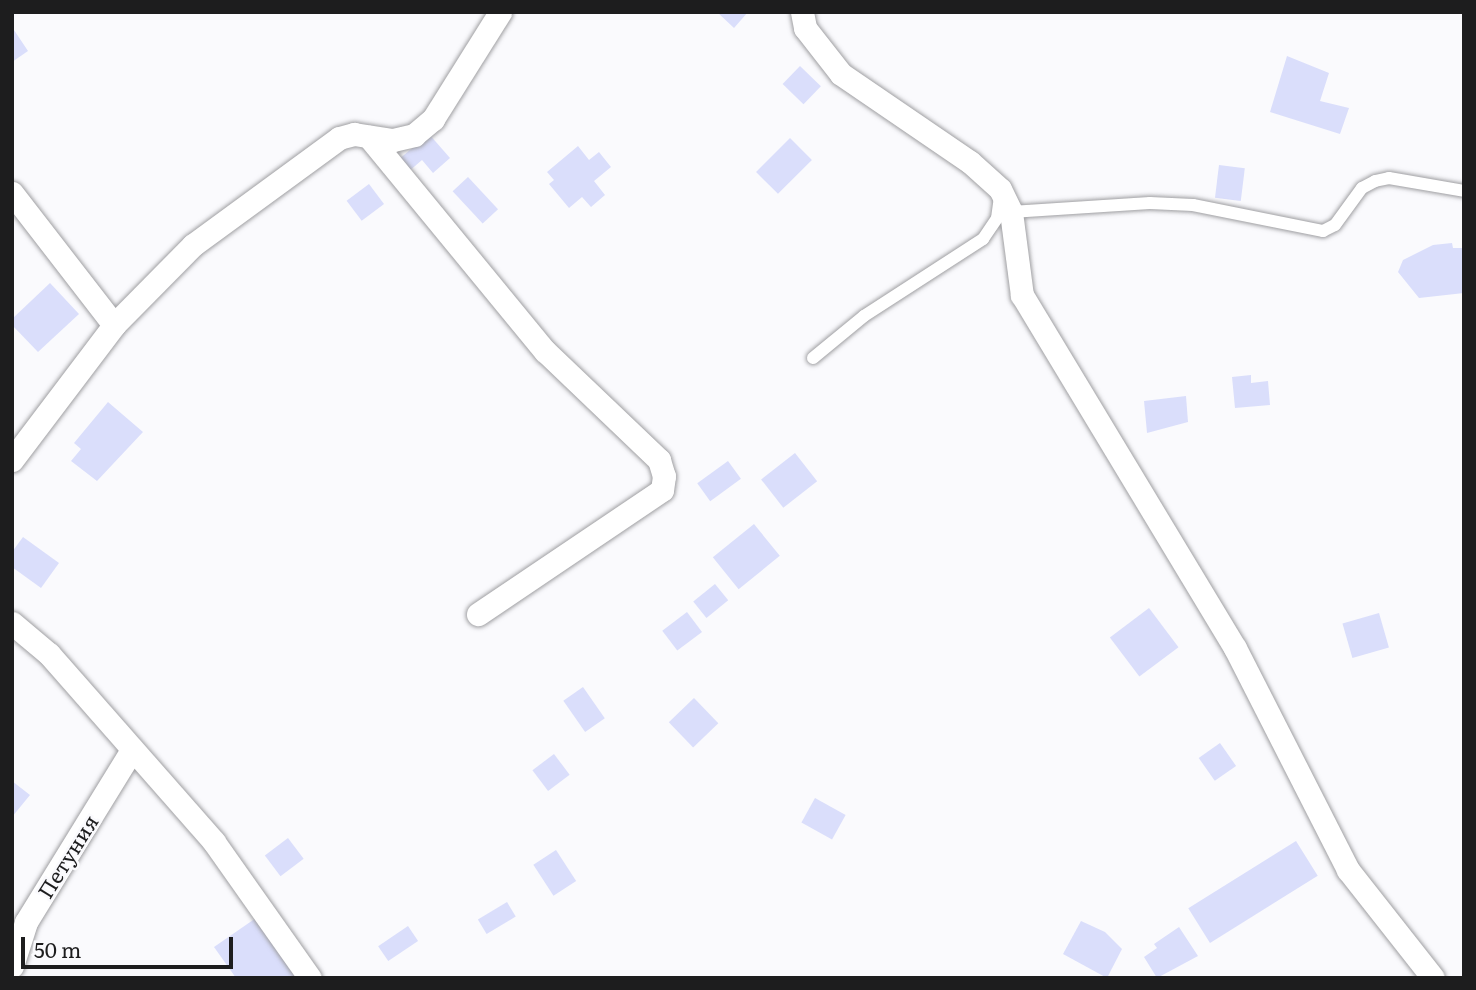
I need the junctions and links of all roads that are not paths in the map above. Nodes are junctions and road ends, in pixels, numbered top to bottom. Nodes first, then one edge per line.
1 (500, 12) edge
2 (802, 12) edge
3 (369, 137) junction
4 (1000, 189) junction
5 (1464, 191) edge
6 (12, 193) edge
7 (1011, 212) junction
8 (114, 325) junction
9 (813, 358) dead end
10 (12, 460) edge
11 (478, 614) dead end
12 (12, 622) edge
13 (132, 750) junction
14 (12, 967) edge
15 (310, 978) edge
16 (1433, 978) edge

1 - 3 street
2 - 4 street
3 - 8 street
3 - 11 street
4 - 7 street
4 - 9 lane
5 - 7 lane
6 - 8 street
7 - 16 street
8 - 10 street
12 - 13 street
13 - 14 street, Петуния
13 - 15 street

